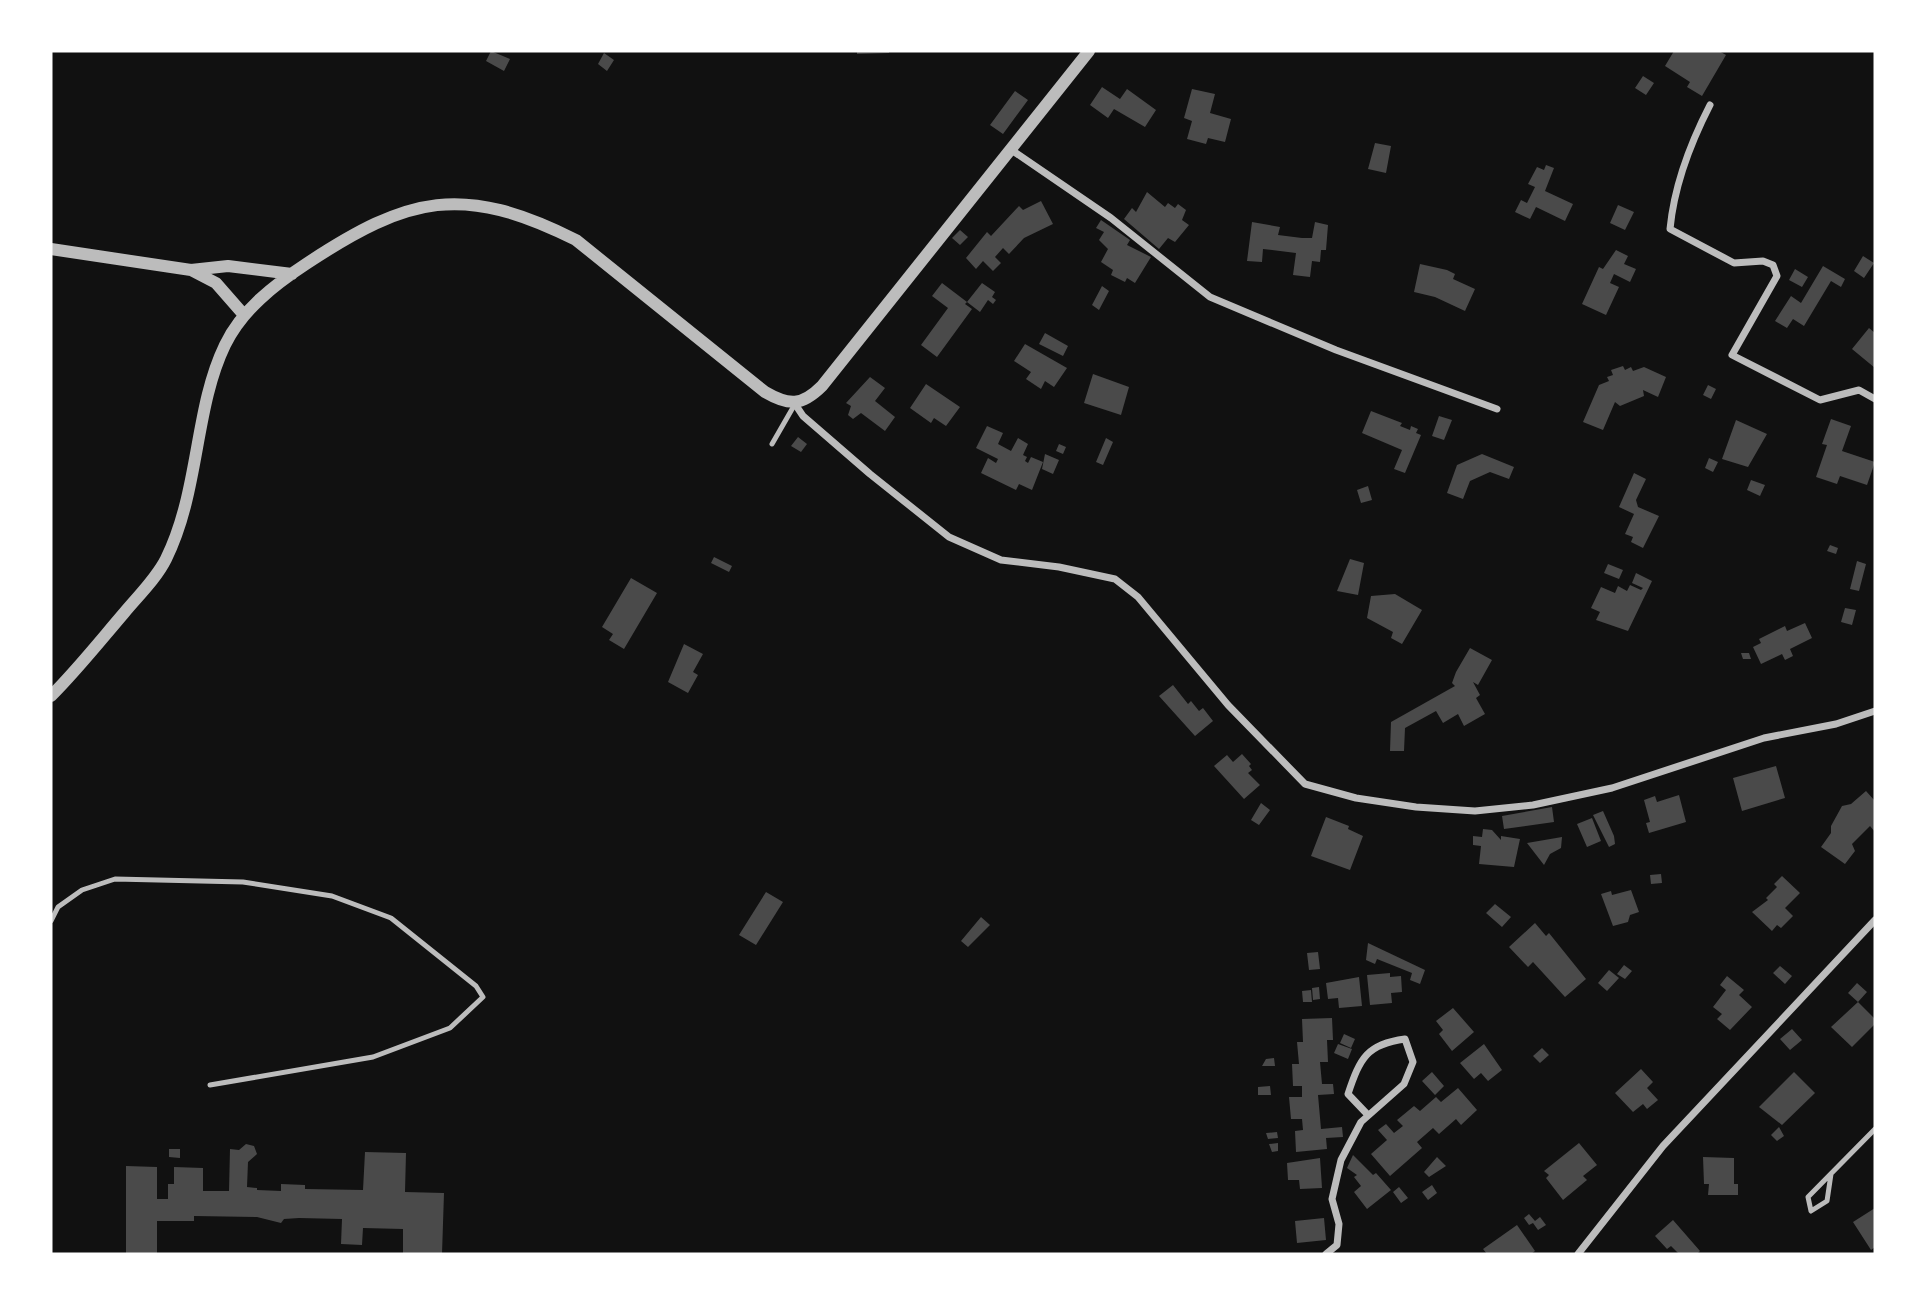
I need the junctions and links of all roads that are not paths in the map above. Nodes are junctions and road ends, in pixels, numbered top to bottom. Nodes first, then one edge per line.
1 (1089, 51) edge
2 (1710, 105) dead end
3 (1009, 149) junction
4 (51, 249) edge
5 (191, 270) junction
6 (292, 274) junction
7 (244, 315) junction
8 (1875, 400) edge
9 (795, 404) junction
10 (1497, 410) dead end
11 (772, 444) dead end
12 (51, 696) edge
13 (1875, 711) edge
14 (1875, 920) edge
15 (51, 921) edge
16 (210, 1085) dead end
17 (1368, 1115) junction
18 (1875, 1129) edge
19 (1830, 1174) junction
20 (1326, 1254) edge
21 (1578, 1254) edge

1 - 3 street
2 - 8 street
3 - 9 street
3 - 10 street
4 - 5 street
5 - 6 street
5 - 7 street
6 - 7 street
6 - 9 street
7 - 12 street
9 - 11 lane
9 - 13 street
14 - 21 street
15 - 16 lane
17 - 17 street
17 - 20 street
18 - 19 lane
19 - 19 lane

